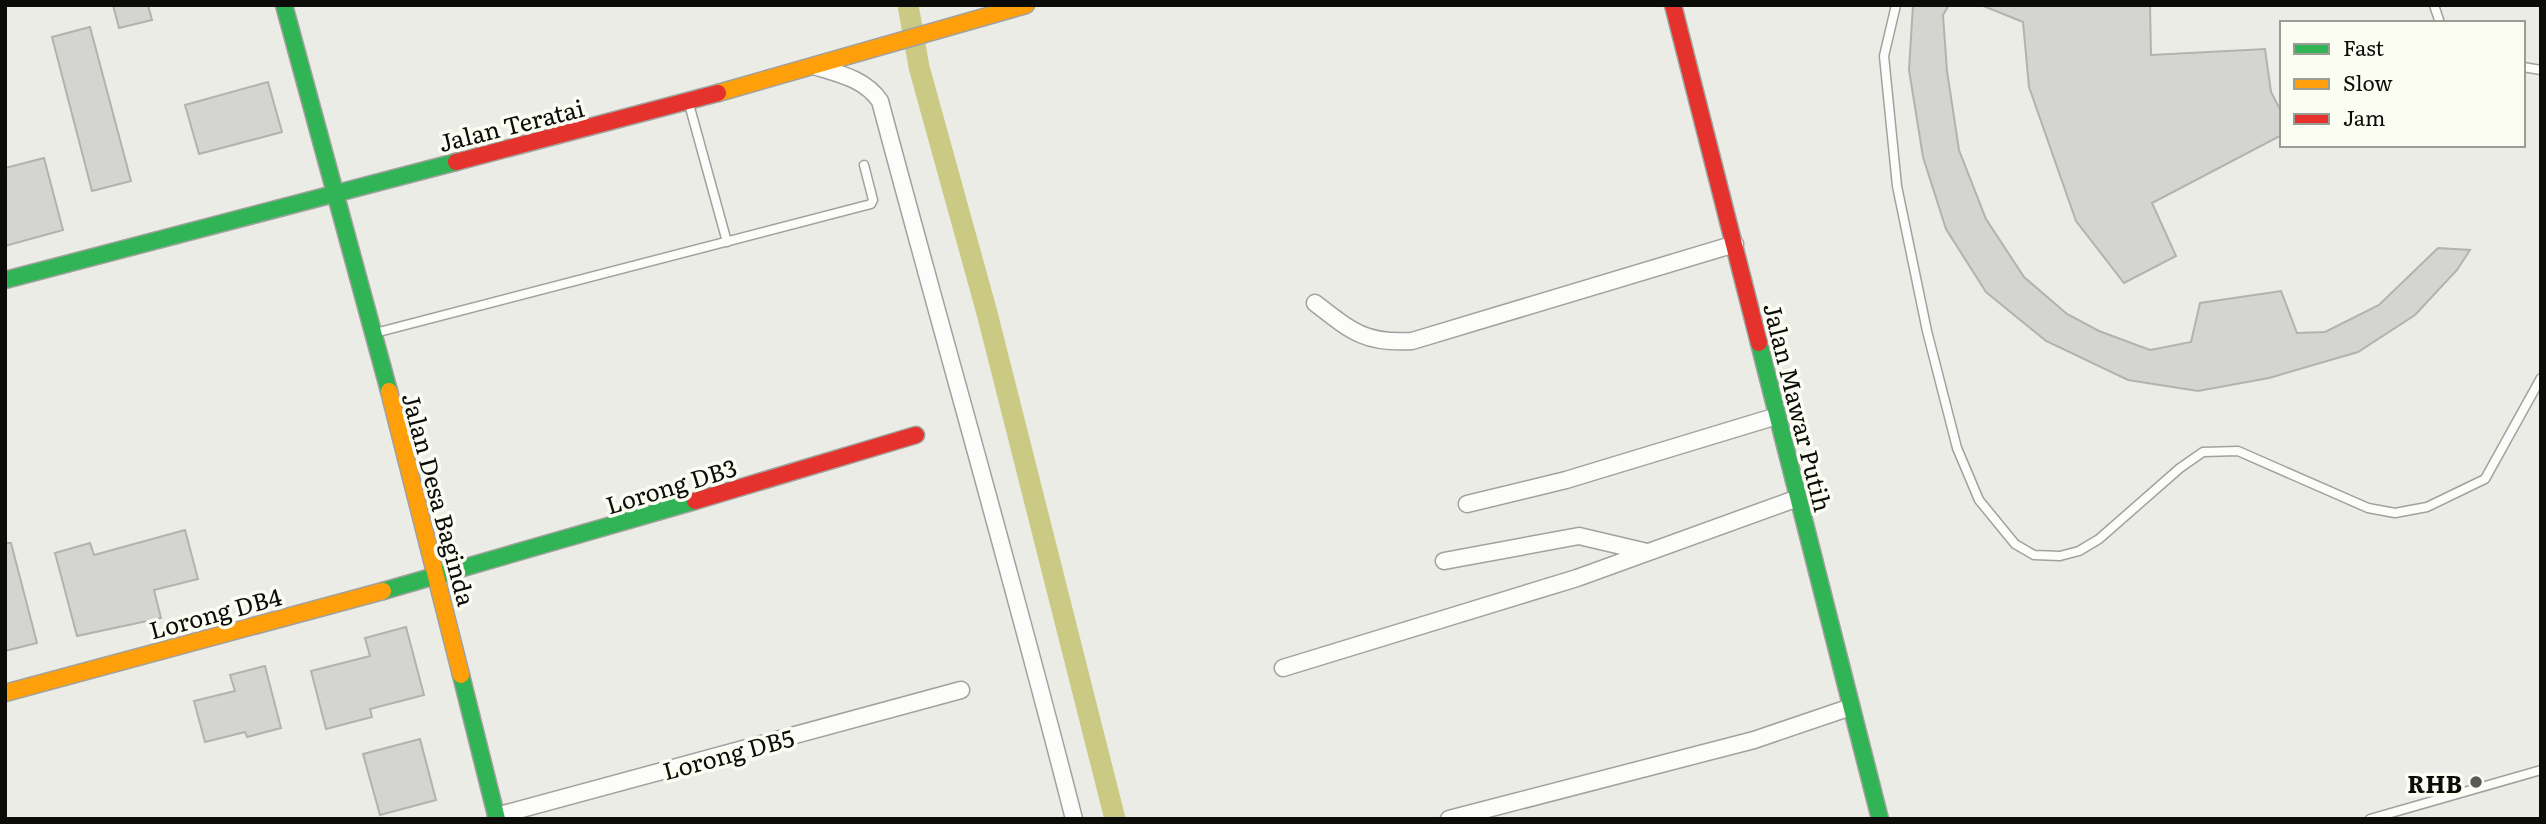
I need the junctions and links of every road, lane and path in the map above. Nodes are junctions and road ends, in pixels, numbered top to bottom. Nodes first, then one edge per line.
1 (284, 5) edge
2 (1026, 5) edge
3 (1673, 5) edge
4 (1896, 5) edge
5 (812, 65) junction
6 (688, 102) junction
7 (864, 165) dead end
8 (334, 192) junction
9 (727, 242) junction
10 (1735, 244) junction
11 (5, 280) edge
12 (1315, 303) dead end
13 (373, 333) junction
14 (2541, 378) edge
15 (1777, 416) junction
16 (916, 435) dead end
17 (1798, 498) junction
18 (1468, 504) dead end
19 (1647, 552) junction
20 (1444, 561) dead end
21 (437, 574) junction
22 (1283, 668) dead end
23 (961, 690) dead end
24 (5, 693) edge
25 (1851, 707) junction
26 (2541, 770) edge
27 (496, 818) edge
28 (1074, 819) edge
29 (1449, 819) edge
30 (1880, 819) edge
31 (2370, 819) edge

1 - 8 street, Jalan Desa Baginda
2 - 5 street, Jalan Teratai
3 - 10 street, Jalan Mawar Putih
4 - 14 lane
5 - 6 street, Jalan Teratai
5 - 28 street
6 - 8 street, Jalan Teratai
6 - 9 lane
7 - 9 lane
8 - 11 street, Jalan Teratai
8 - 13 street, Jalan Desa Baginda
9 - 13 lane
10 - 12 street
10 - 15 street, Jalan Mawar Putih
13 - 21 street, Jalan Desa Baginda
15 - 17 street, Jalan Mawar Putih
15 - 18 street
16 - 21 street, Lorong DB3
17 - 19 street
17 - 25 street, Jalan Mawar Putih
19 - 20 street
19 - 22 street
21 - 24 street, Lorong DB4
21 - 27 street, Jalan Desa Baginda
23 - 27 street, Lorong DB5
25 - 29 street
25 - 30 street, Jalan Mawar Putih
26 - 31 lane

